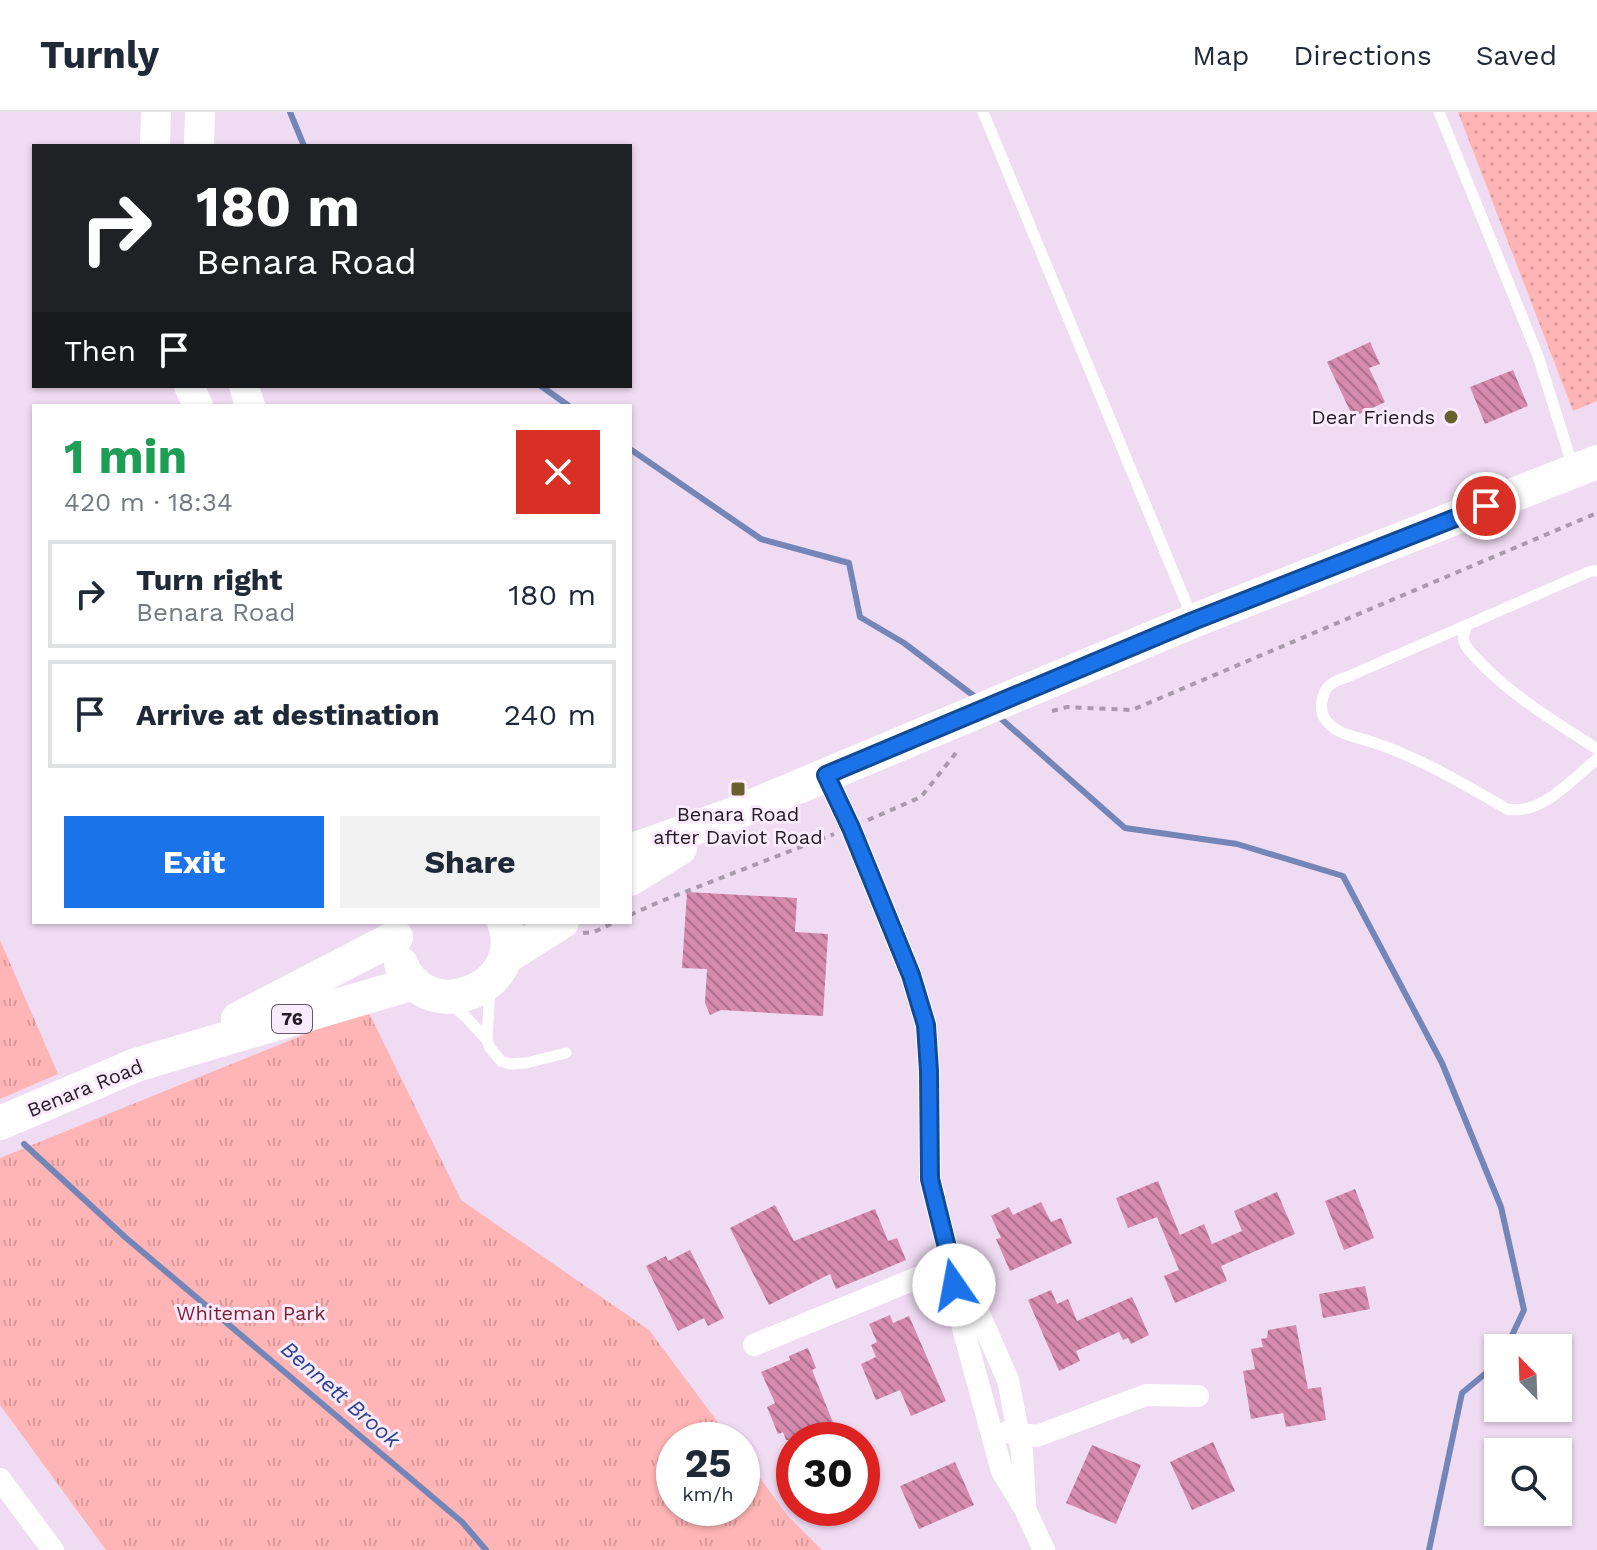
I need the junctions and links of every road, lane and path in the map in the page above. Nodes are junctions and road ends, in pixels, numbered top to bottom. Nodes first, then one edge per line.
1 (156, 112) edge
2 (200, 112) edge
3 (983, 112) edge
4 (1439, 112) edge
5 (155, 144) edge
6 (199, 144) edge
7 (1586, 466) edge
8 (1597, 513) edge
9 (1597, 571) edge
10 (1193, 621) junction
11 (1468, 624) junction
12 (1041, 715) dead end
13 (959, 748) dead end
14 (1597, 749) edge
15 (1597, 759) edge
16 (826, 775) junction
17 (731, 815) junction
18 (851, 828) junction
19 (632, 850) edge
20 (632, 878) edge
21 (632, 914) edge
22 (504, 924) edge
23 (559, 924) edge
24 (398, 930) edge
25 (498, 970) junction
26 (428, 989) junction
27 (487, 1040) junction
28 (566, 1053) dead end
29 (170, 1054) junction
30 (0, 1123) edge
31 (951, 1264) junction
32 (754, 1345) dead end
33 (1198, 1396) dead end
34 (991, 1430) junction
35 (1019, 1434) junction
36 (0, 1479) edge
37 (1025, 1509) junction
38 (52, 1550) edge
39 (1044, 1550) edge

1 - 5 street
2 - 6 street
3 - 10 lane
4 - 7 lane
7 - 10 main road
8 - 12 path
9 - 11 lane
10 - 16 main road
11 - 14 lane
11 - 15 lane
13 - 18 path
16 - 17 main road
16 - 18 street
17 - 19 main road
17 - 20 main road
18 - 21 path
18 - 31 street
22 - 25 main road
23 - 25 main road, 76
24 - 26 main road, 76
24 - 29 main road, Benara Road / 76
25 - 26 main road, 76
25 - 27 lane
26 - 27 lane
26 - 29 main road, Benara Road / 76
27 - 28 lane
29 - 30 main road, Benara Road / 76
31 - 32 street
31 - 34 street
31 - 35 street
33 - 35 street
34 - 35 street
34 - 37 street
35 - 37 street
36 - 38 street
37 - 39 street

